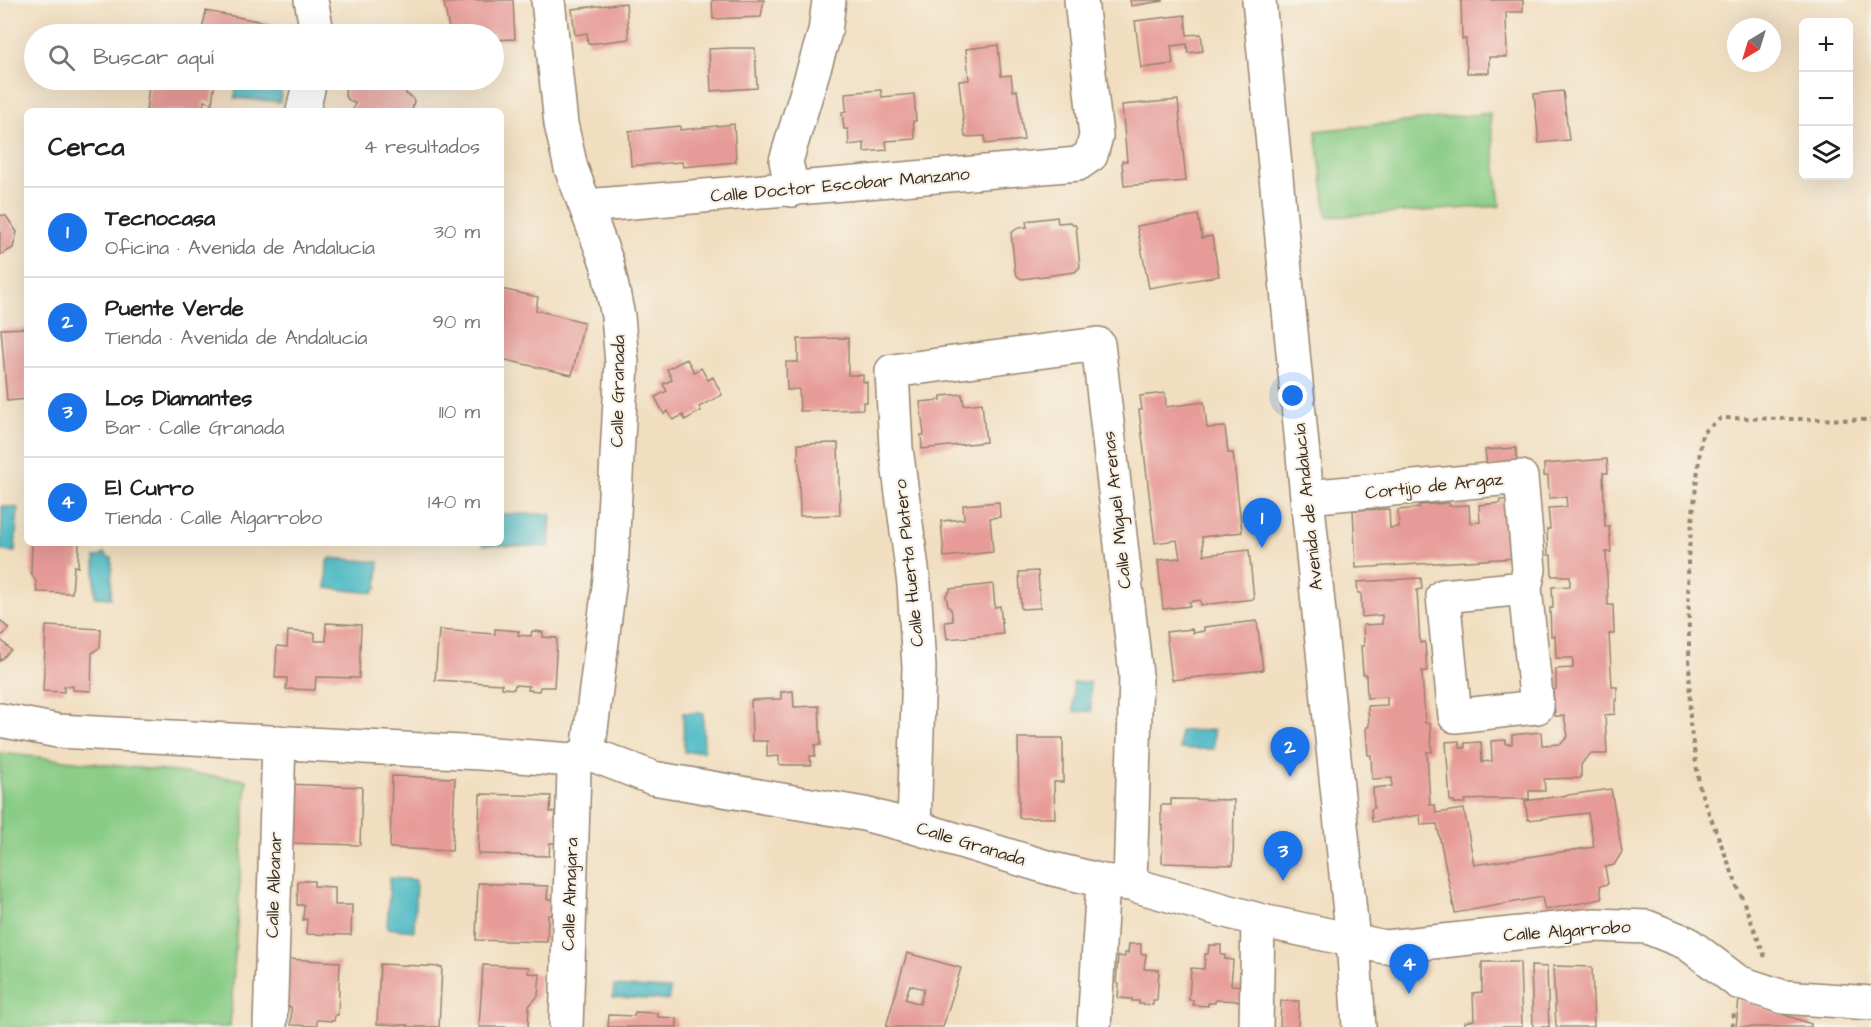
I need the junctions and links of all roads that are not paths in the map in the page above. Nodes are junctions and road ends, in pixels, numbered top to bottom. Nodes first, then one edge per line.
1 (311, 0) edge
2 (549, 0) edge
3 (829, 0) edge
4 (1081, 0) edge
5 (1259, 0) edge
6 (316, 24) edge
7 (308, 90) edge
8 (304, 108) edge
9 (792, 190) junction
10 (586, 206) junction
11 (892, 371) joint
12 (1306, 497) junction
13 (1525, 588) dead end
14 (0, 720) edge
15 (279, 742) junction
16 (580, 757) junction
17 (914, 827) junction
18 (1116, 882) junction
19 (1258, 920) junction
20 (1353, 941) junction
21 (1871, 1003) edge
22 (270, 1027) edge
23 (566, 1027) edge
24 (1094, 1027) edge
25 (1256, 1027) edge
26 (1359, 1027) edge

1 - 6 street
2 - 10 street, Calle Granada
3 - 9 street
4 - 9 street, Calle Doctor Escobar Manzano
5 - 12 street, Avenida de Andalucía
7 - 8 street
9 - 10 street, Calle Doctor Escobar Manzano
10 - 16 street, Calle Granada
11 - 17 street, Calle Huerta Platero
11 - 18 street, Calle Miguel Arenas
12 - 13 street, Cortijo de Argaz
12 - 20 street, Avenida de Andalucía
14 - 15 street, Calle Granada
15 - 16 street, Calle Granada
15 - 22 street, Calle Albanar
16 - 17 street, Calle Granada
16 - 23 street, Calle Almajara
17 - 18 street, Calle Granada
18 - 19 street, Calle Granada
18 - 24 street
19 - 20 street, Calle Granada
19 - 25 street
20 - 21 street, Calle Algarrobo
20 - 26 street, Avenida de Andalucía

